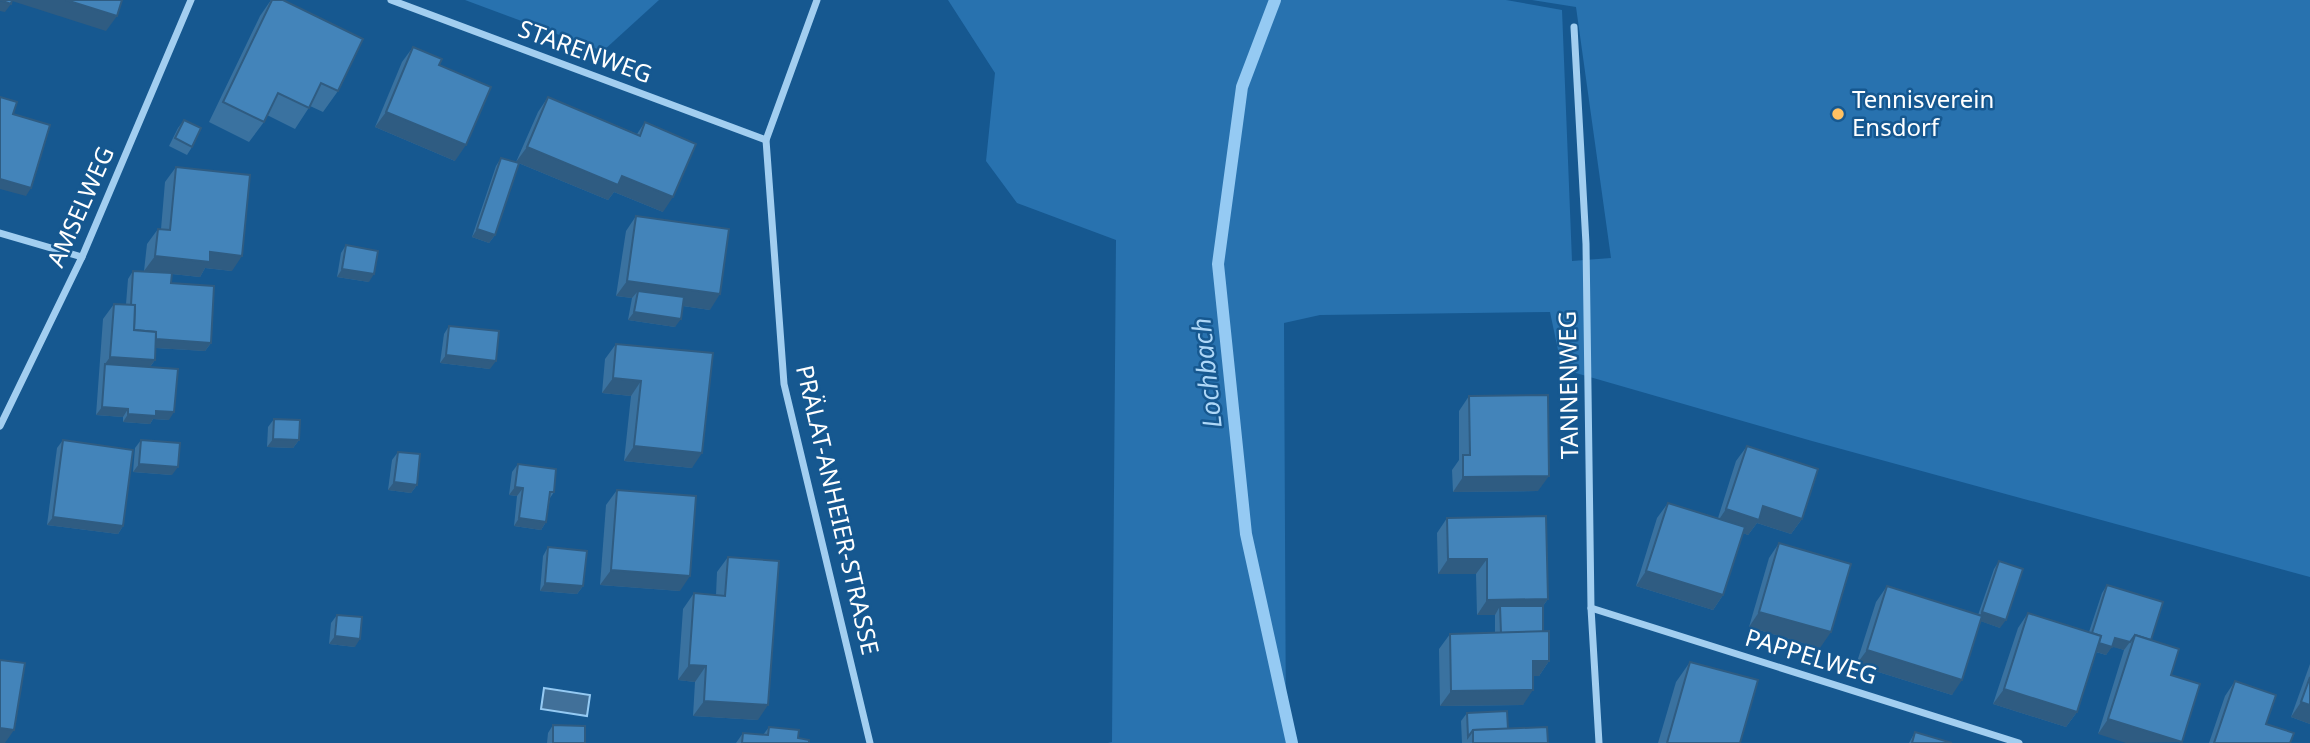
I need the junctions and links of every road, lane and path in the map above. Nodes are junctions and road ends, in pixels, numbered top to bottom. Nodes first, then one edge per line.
1 (191, 0) edge
2 (391, 0) edge
3 (817, 0) edge
4 (1574, 27) dead end
5 (766, 140) junction
6 (0, 233) edge
7 (82, 257) junction
8 (0, 426) edge
9 (1591, 608) junction
10 (870, 743) edge
11 (1599, 743) edge
12 (2019, 743) edge

1 - 7 street, AMSELWEG
2 - 5 street, STARENWEG
3 - 5 street, PRÄLAT-ANHEIER-STRASSE
4 - 9 street, TANNENWEG
5 - 10 street, PRÄLAT-ANHEIER-STRASSE
6 - 7 street
7 - 8 street, AMSELWEG
9 - 11 street, TANNENWEG
9 - 12 street, PAPPELWEG

